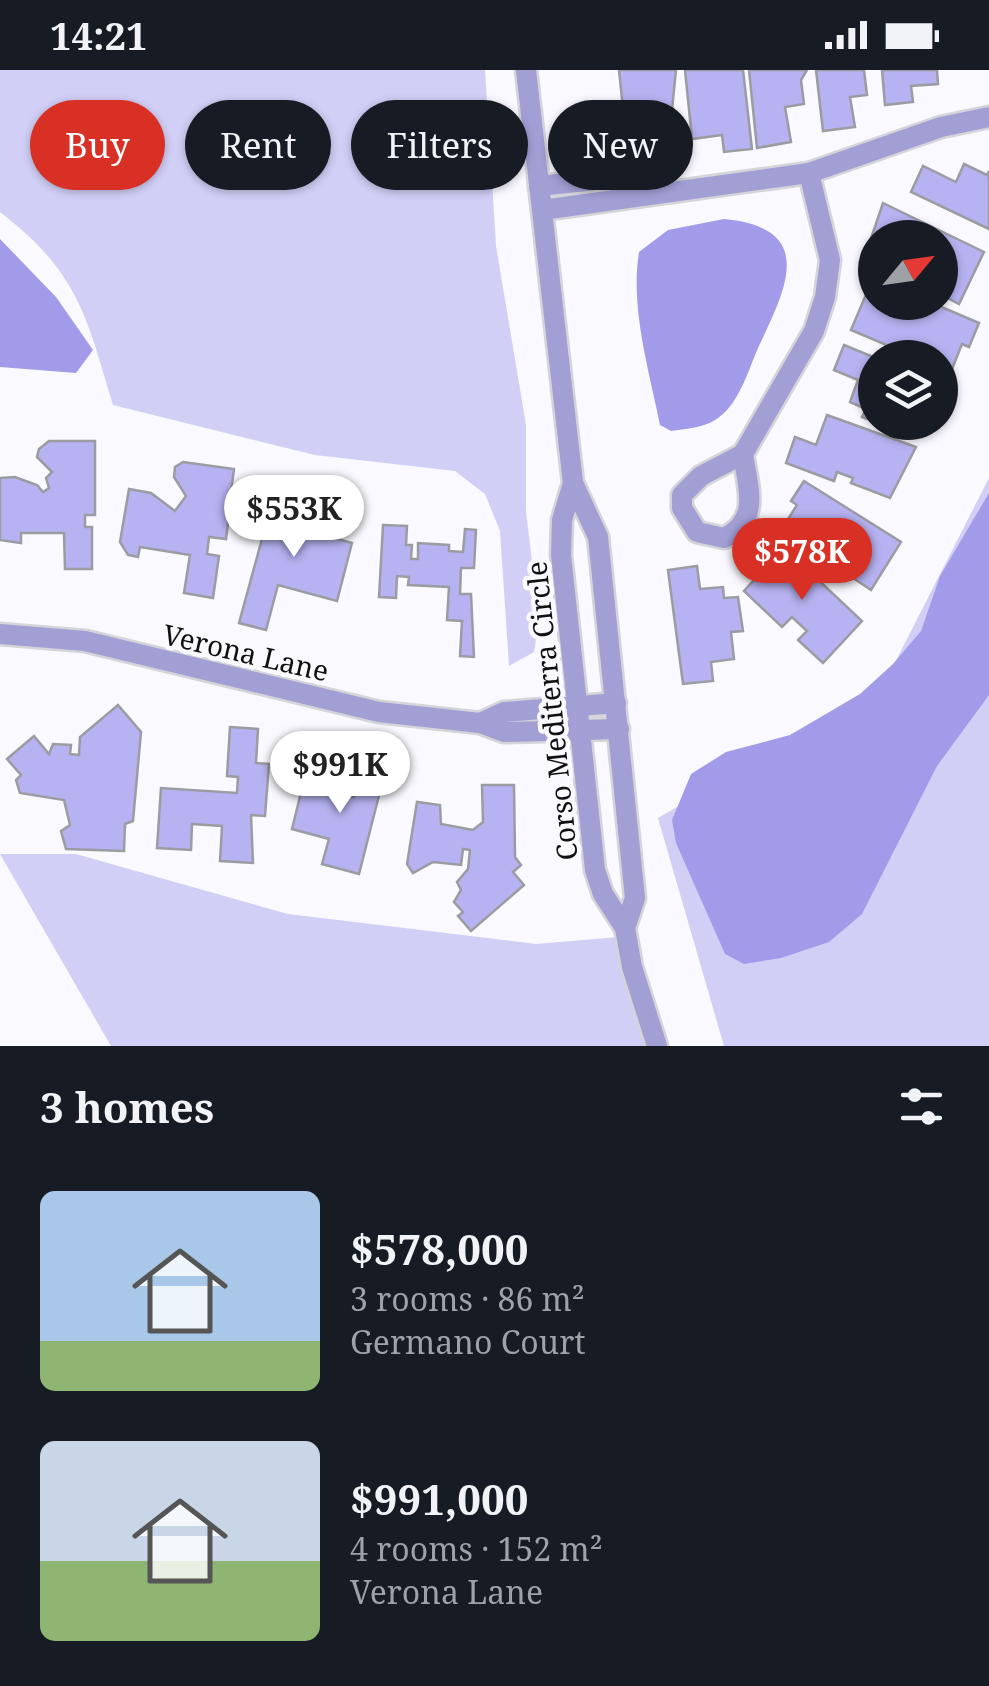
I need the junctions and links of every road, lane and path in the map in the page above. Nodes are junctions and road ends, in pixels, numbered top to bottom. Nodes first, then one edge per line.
1 (526, 70) edge
2 (989, 117) edge
3 (809, 173) junction
4 (539, 186) junction
5 (669, 192) junction
6 (542, 210) junction
7 (743, 454) dead end
8 (573, 483) junction
9 (0, 634) edge
10 (616, 703) junction
11 (577, 706) junction
12 (480, 723) junction
13 (620, 729) junction
14 (580, 730) junction
15 (625, 928) junction
16 (657, 1046) edge

1 - 4 street, Corso Mediterra Circle
2 - 3 street
3 - 5 street
3 - 7 street
4 - 5 street
4 - 6 street, Corso Mediterra Circle
5 - 6 street
6 - 8 street, Corso Mediterra Circle
8 - 10 street, Corso Mediterra Circle
8 - 11 street, Corso Mediterra Circle
9 - 12 street, Verona Lane
10 - 11 street, Verona Lane
10 - 13 street, Corso Mediterra Circle
11 - 12 street, Verona Lane
11 - 14 street, Corso Mediterra Circle
12 - 14 street, Verona Lane
13 - 14 street, Verona Lane
13 - 15 street, Corso Mediterra Circle
14 - 15 street, Corso Mediterra Circle
15 - 16 street, Corso Mediterra Circle

